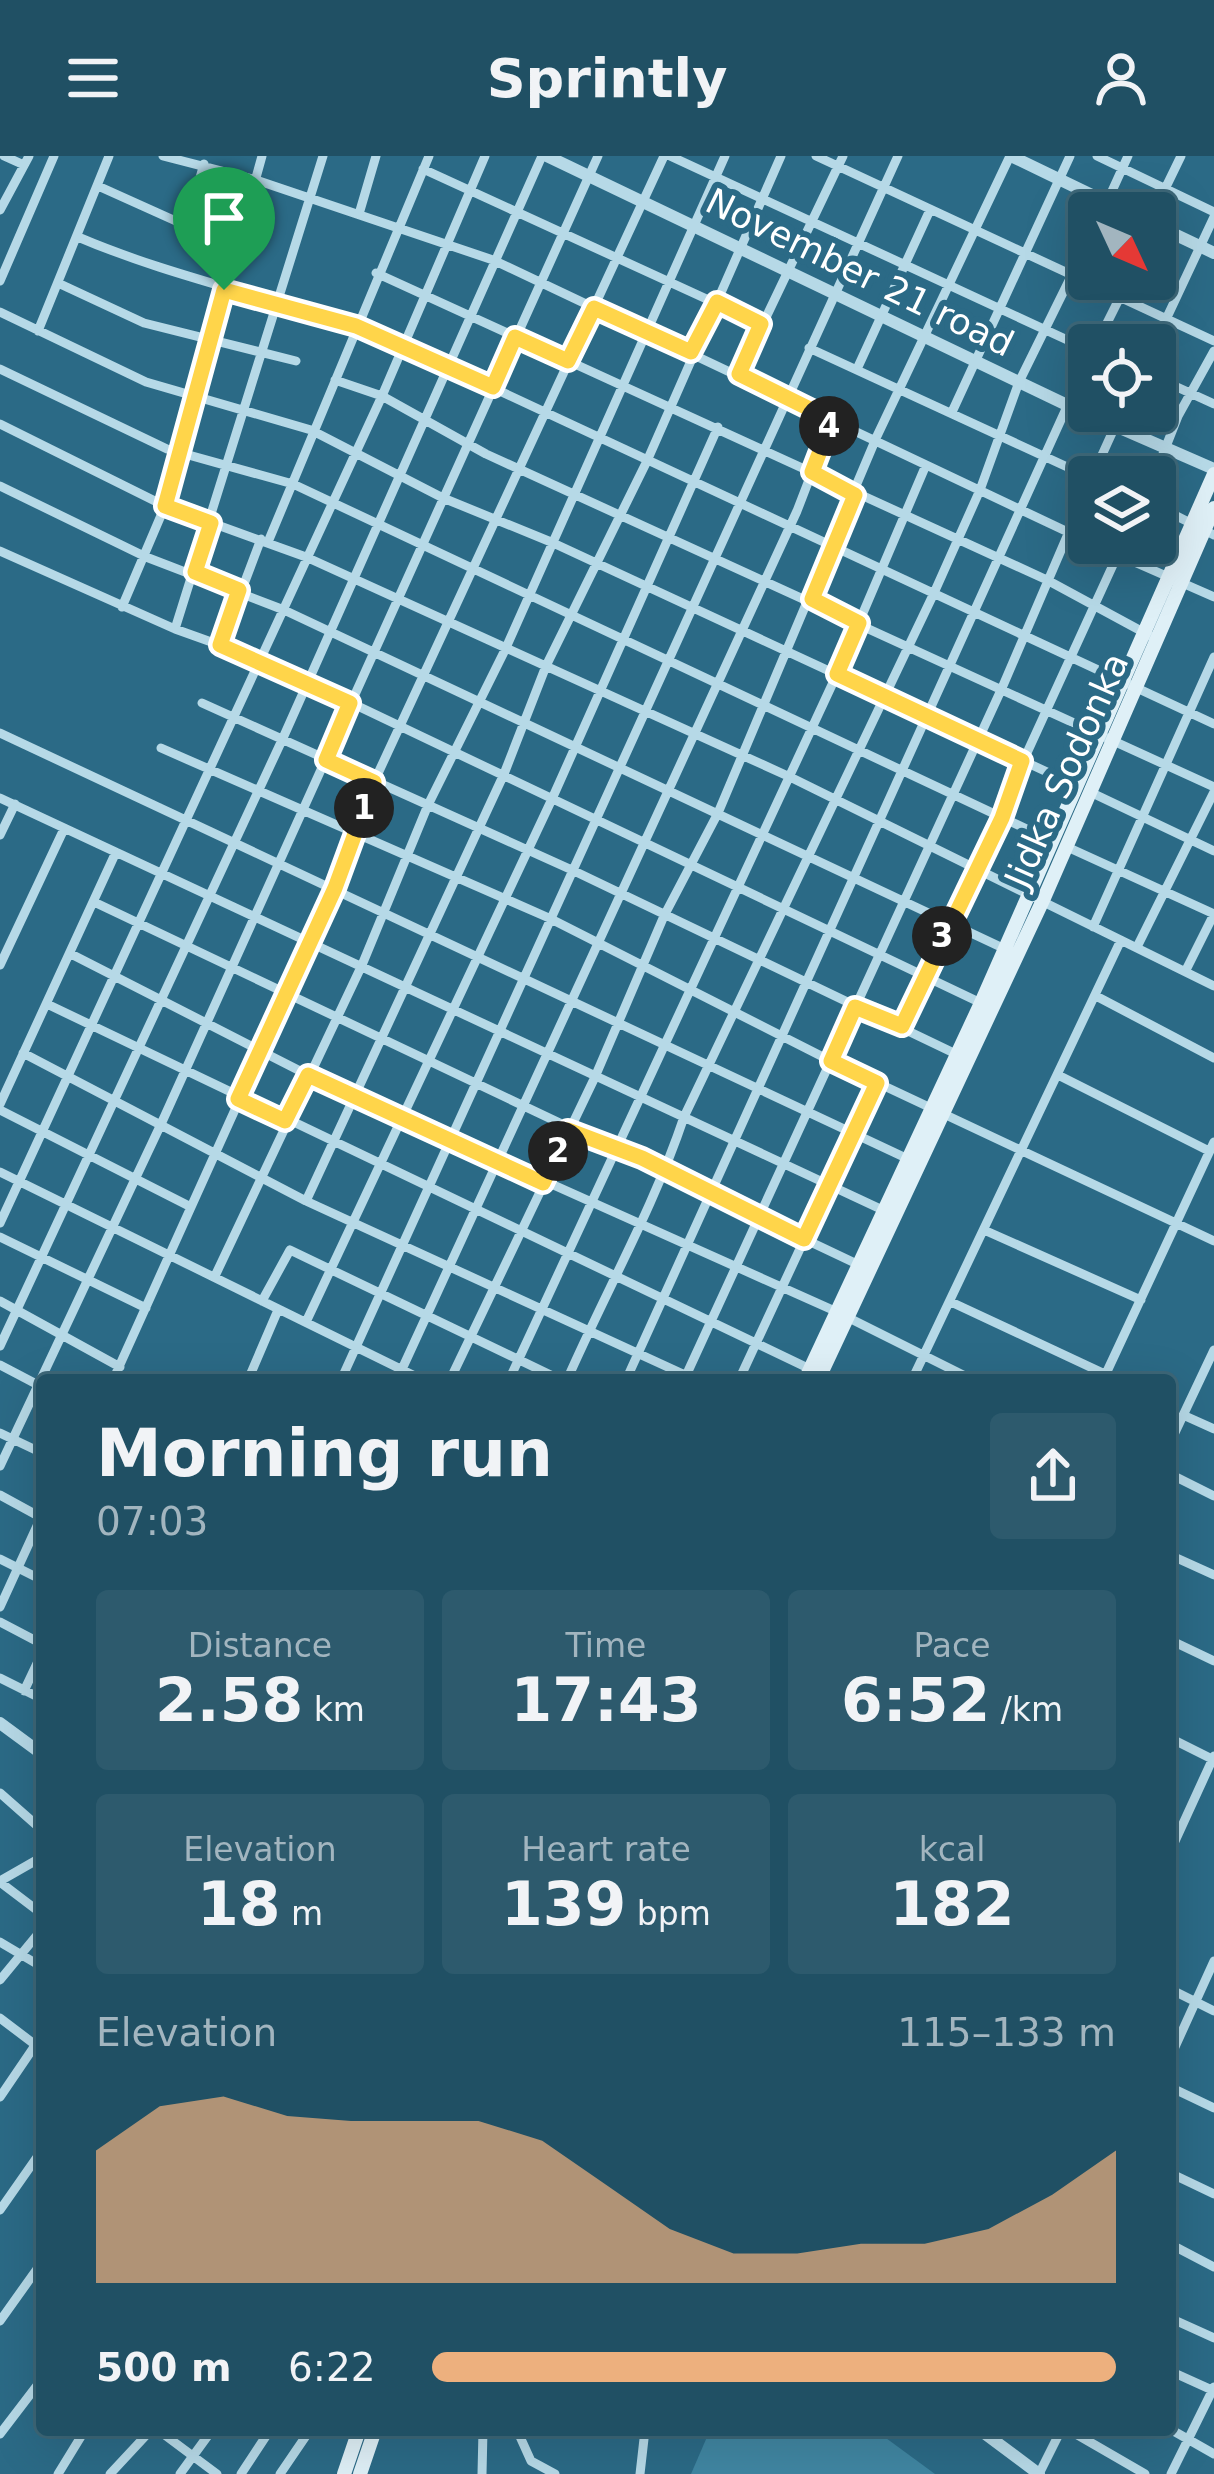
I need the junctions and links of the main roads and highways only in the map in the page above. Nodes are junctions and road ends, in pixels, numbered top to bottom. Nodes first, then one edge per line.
1 (1214, 471) edge
2 (1214, 508) edge
3 (1203, 530) edge
4 (1149, 634) junction
5 (1104, 738) junction
6 (1059, 843) junction
7 (1037, 895) junction
8 (936, 1109) junction
9 (887, 1212) junction
10 (840, 1314) junction
11 (812, 1374) edge
12 (357, 2436) edge
13 (373, 2436) edge
14 (344, 2474) edge
15 (359, 2474) edge

1 - 3 main road, Jidka Sodonka
2 - 3 main road, Jidka Sodonka
3 - 4 main road, Jidka Sodonka
3 - 4 main road, Jidka Sodonka
4 - 5 main road, Jidka Sodonka
4 - 5 main road, Jidka Sodonka
5 - 6 main road, Jidka Sodonka
5 - 6 main road, Jidka Sodonka
6 - 7 main road, Jidka Sodonka
7 - 8 main road, Jidka Sodonka
7 - 8 main road, Jidka Sodonka
8 - 9 main road, Jidka Sodonka
8 - 9 main road, Jidka Sodonka
9 - 10 main road, Jidka Sodonka
9 - 10 main road, Jidka Sodonka
10 - 11 main road, Jidka Sodonka
12 - 14 main road
13 - 15 main road

